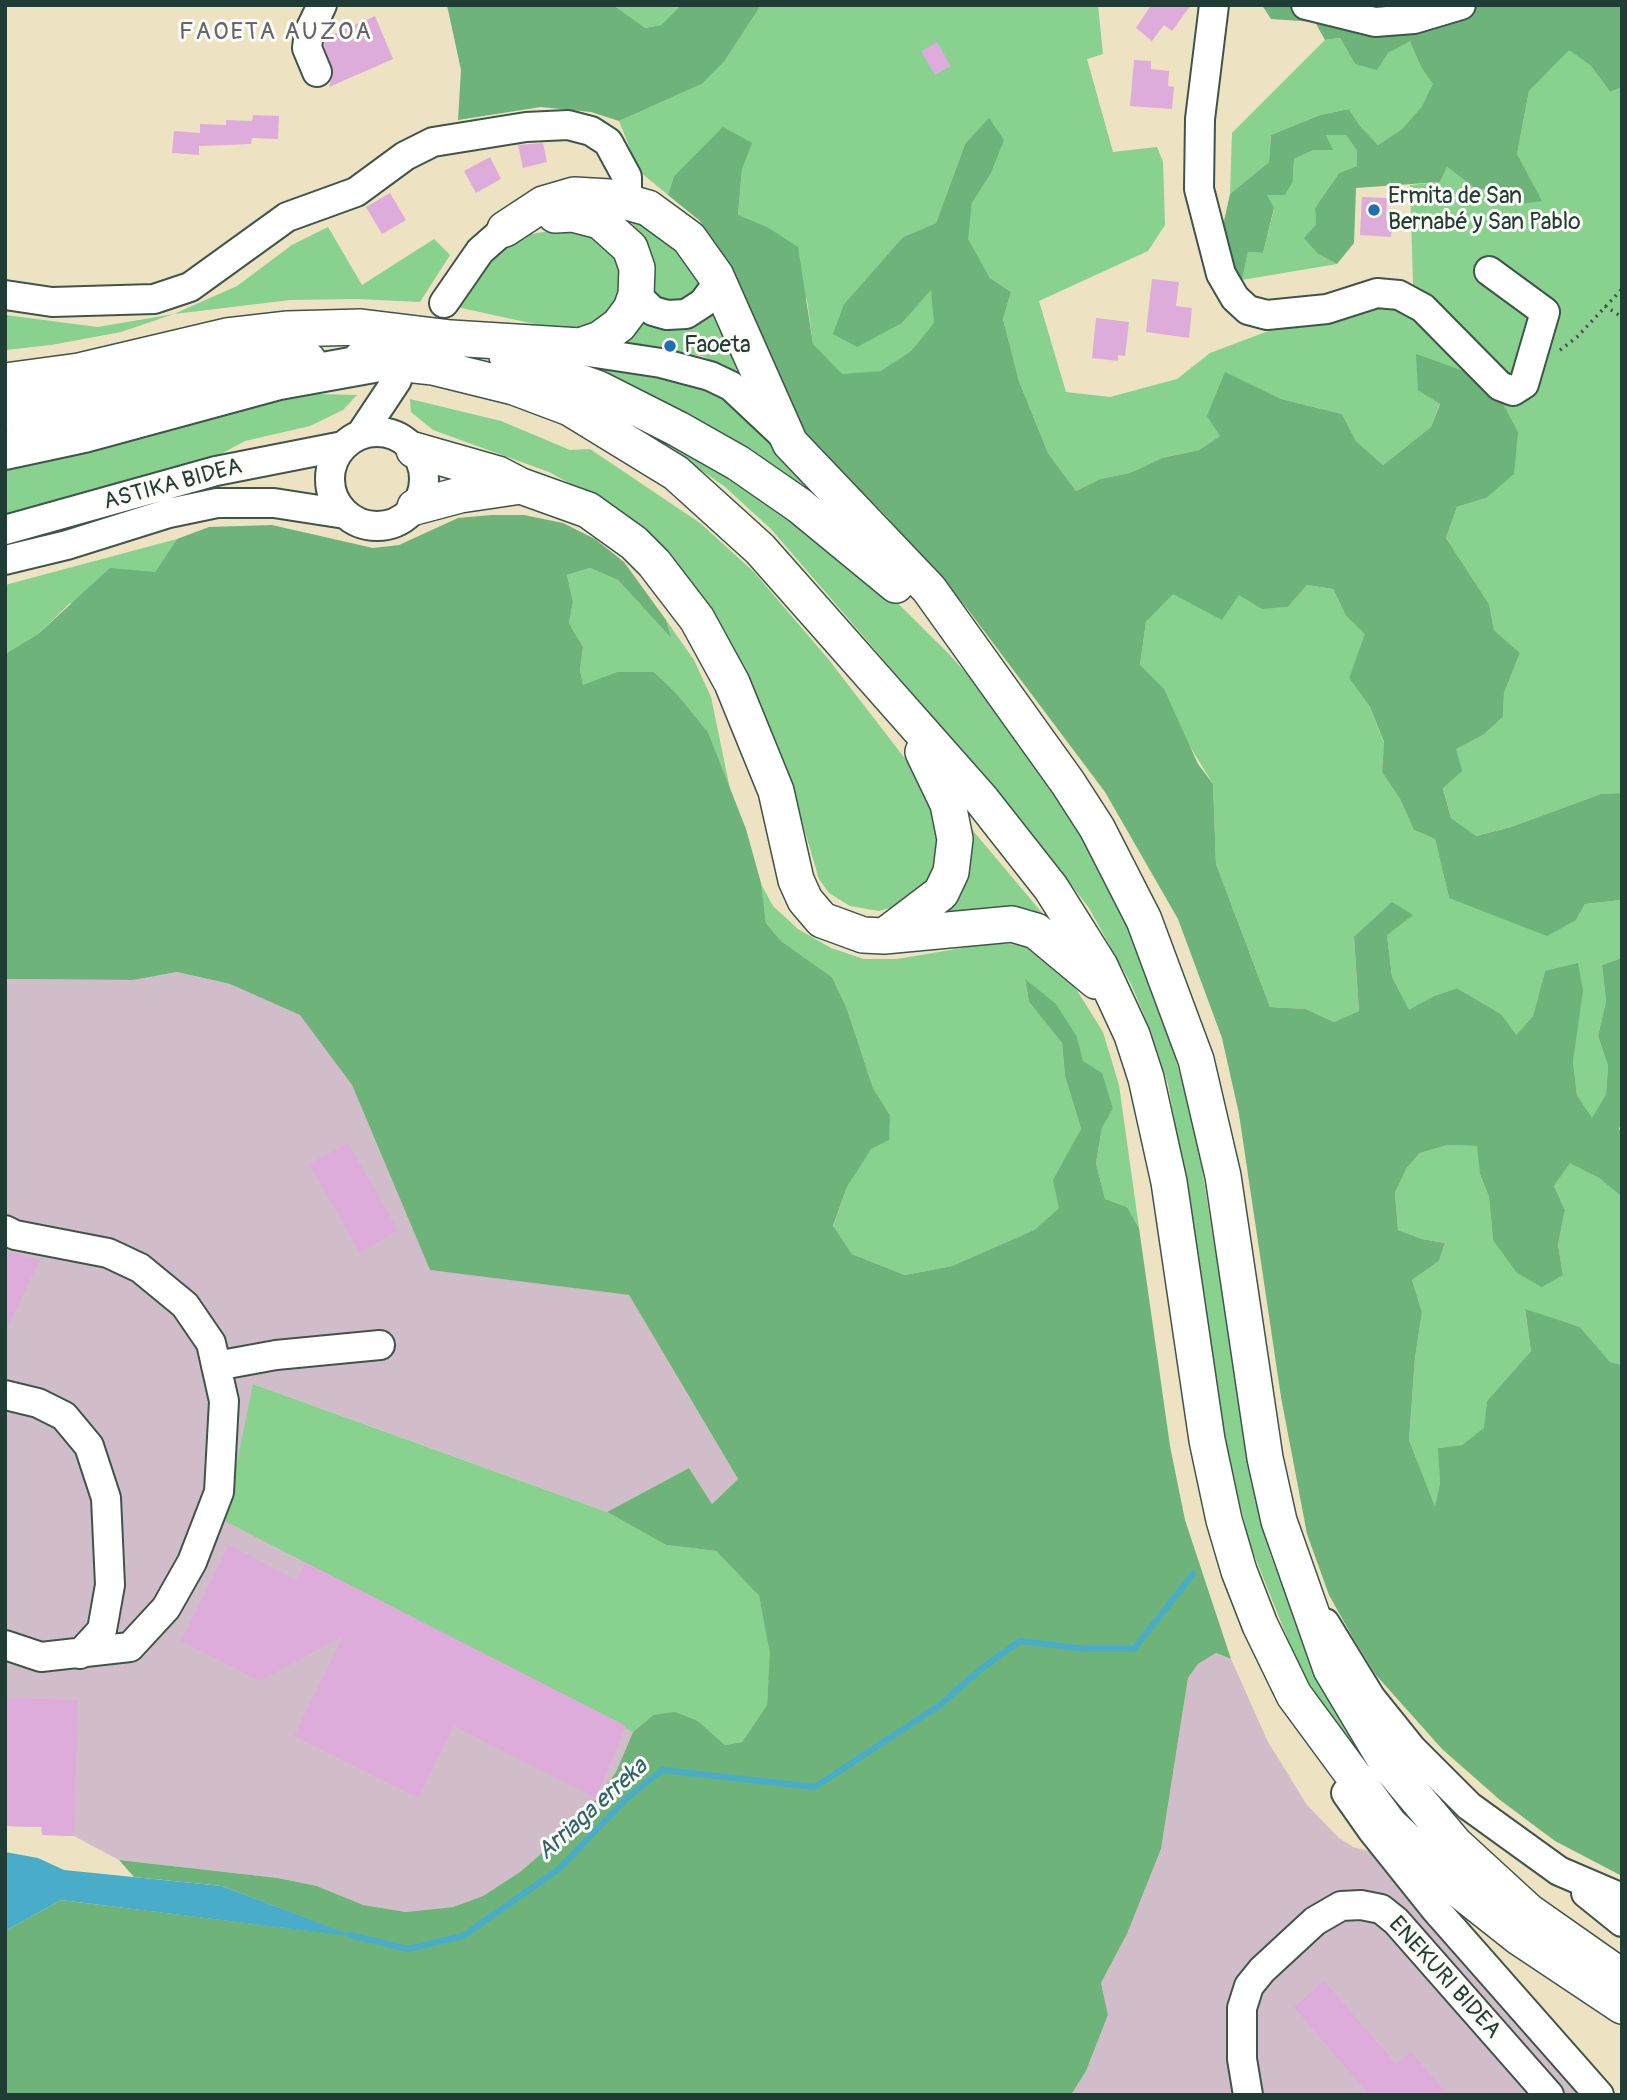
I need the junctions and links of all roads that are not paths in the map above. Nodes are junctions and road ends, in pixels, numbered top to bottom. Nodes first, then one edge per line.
1 (322, 5) edge
2 (1214, 5) edge
3 (1306, 5) edge
4 (1461, 5) edge
5 (317, 72) dead end
6 (627, 201) junction
7 (505, 229) junction
8 (1489, 271) dead end
9 (716, 276) junction
10 (5, 295) edge
11 (636, 295) junction
12 (444, 303) dead end
13 (451, 338) junction
14 (558, 347) junction
15 (390, 360) junction
16 (5, 381) edge
17 (5, 413) edge
18 (352, 440) junction
19 (403, 442) junction
20 (790, 443) junction
21 (5, 450) edge
22 (520, 486) junction
23 (415, 507) junction
24 (345, 514) junction
25 (5, 530) edge
26 (5, 560) edge
27 (1021, 717) junction
28 (907, 718) junction
29 (884, 936) junction
30 (1116, 999) junction
31 (5, 1230) edge
32 (380, 1345) dead end
33 (216, 1366) junction
34 (5, 1395) edge
35 (1297, 1579) junction
36 (5, 1645) edge
37 (80, 1654) junction
38 (1294, 1695) junction
39 (1559, 1871) junction
40 (1622, 1898) edge
41 (1622, 1922) edge
42 (1622, 1977) edge
43 (1622, 2006) edge
44 (1574, 2067) junction
45 (1622, 2088) edge
46 (1248, 2095) edge
47 (1549, 2095) edge
48 (1599, 2095) edge

1 - 5 street
2 - 8 street
3 - 4 street
6 - 7 main road
6 - 9 main road
6 - 10 street
7 - 11 main road
7 - 12 street
9 - 11 street
9 - 20 main road
11 - 14 main road
13 - 14 main road
13 - 16 main road
13 - 27 main road
14 - 20 street
15 - 17 main road
15 - 21 highway
15 - 28 main road
18 - 19 street
18 - 19 street
18 - 24 street
18 - 25 street, ASTIKA BIDEA
19 - 22 main road
19 - 23 street
20 - 27 main road
22 - 23 main road
22 - 29 main road
23 - 24 street
24 - 26 street, ASTIKA BIDEA
27 - 35 main road
28 - 29 main road
28 - 30 main road
29 - 30 main road
30 - 38 main road
31 - 33 street
32 - 33 street
33 - 37 street
34 - 37 street
35 - 39 street
35 - 42 main road
36 - 37 street
38 - 43 main road
38 - 44 street
39 - 40 street
39 - 41 street
44 - 45 street
44 - 48 street
46 - 47 street, ENEKURI BIDEA

